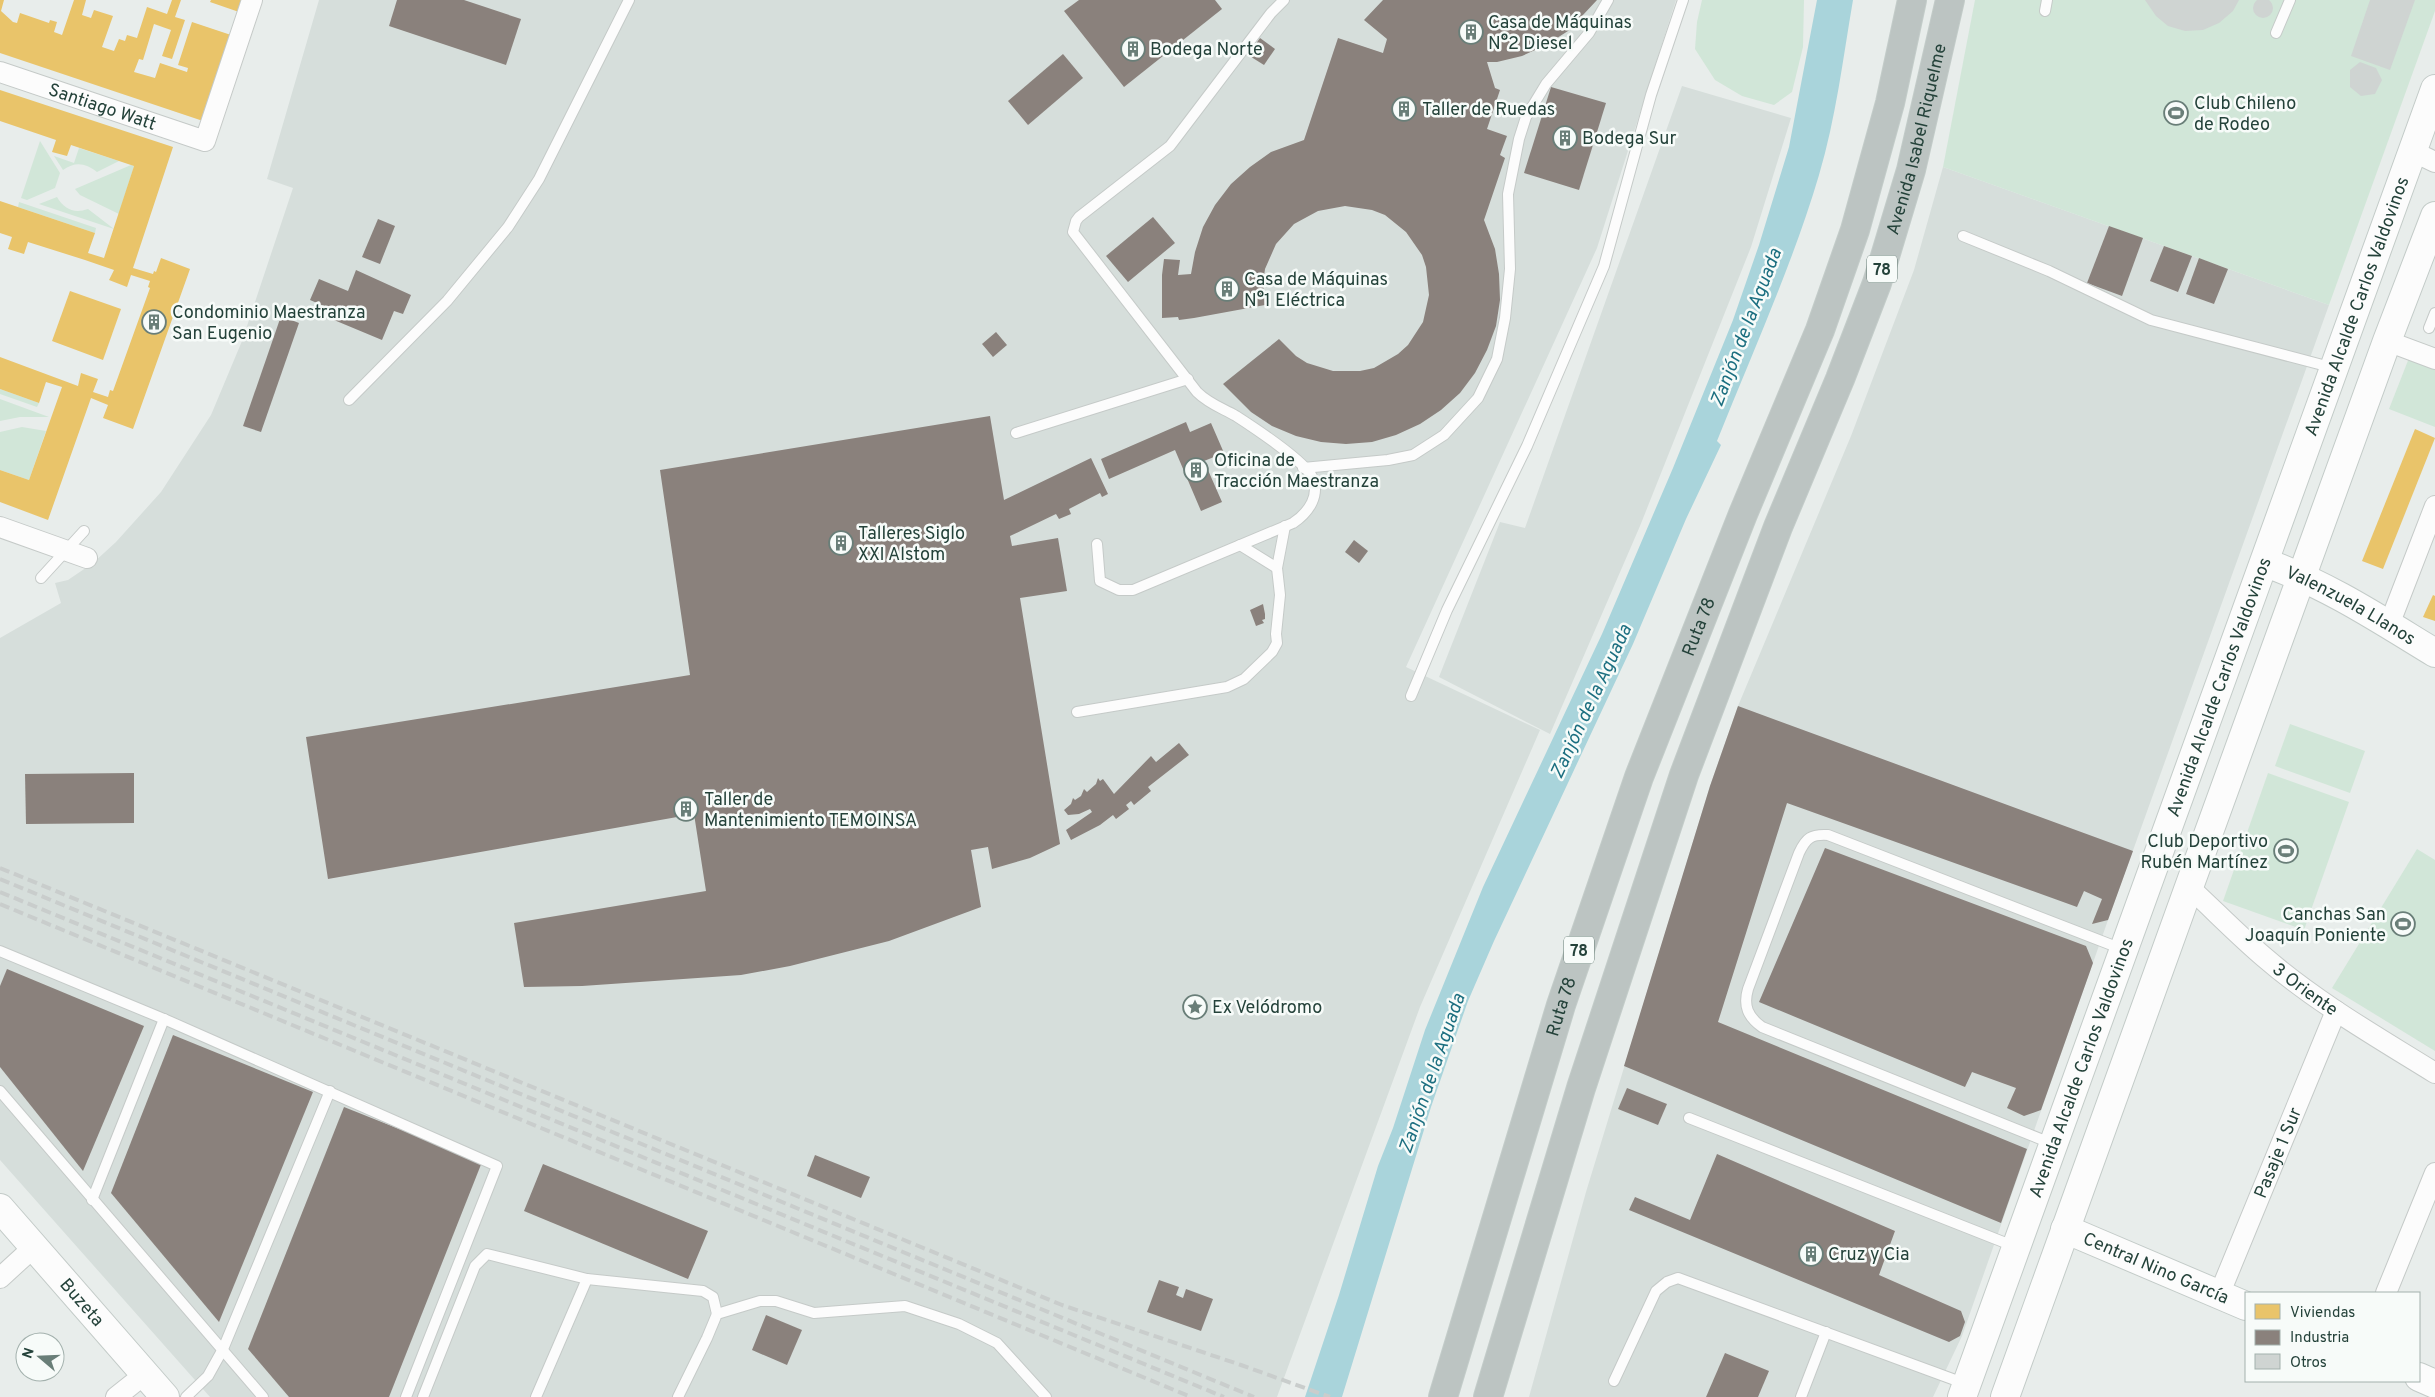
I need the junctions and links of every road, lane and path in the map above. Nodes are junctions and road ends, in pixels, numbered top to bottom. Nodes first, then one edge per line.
1 (252, 0) edge
2 (629, 0) edge
3 (1284, 0) edge
4 (1608, 0) edge
5 (1683, 0) edge
6 (1912, 0) edge
7 (1950, 0) edge
8 (2047, 0) edge
9 (2290, 0) edge
10 (2045, 12) dead end
11 (2276, 33) dead end
12 (0, 72) edge
13 (2435, 89) edge
14 (2424, 156) edge
15 (2435, 216) edge
16 (1963, 236) dead end
17 (2435, 313) edge
18 (2429, 328) dead end
19 (2387, 341) junction
20 (2435, 359) edge
21 (2335, 368) junction
22 (1188, 379) junction
23 (349, 400) dead end
24 (1016, 433) dead end
25 (1303, 468) junction
26 (2435, 506) edge
27 (1743, 514) joint
28 (1285, 526) junction
29 (0, 528) edge
30 (84, 531) dead end
31 (1097, 544) dead end
32 (1240, 545) junction
33 (64, 550) junction
34 (87, 558) dead end
35 (2266, 563) junction
36 (1277, 568) junction
37 (2303, 576) junction
38 (41, 578) dead end
39 (2389, 625) junction
40 (2435, 653) edge
41 (1411, 696) dead end
42 (1077, 712) dead end
43 (2189, 887) junction
44 (0, 951) edge
45 (2125, 951) junction
46 (2336, 1011) junction
47 (164, 1019) junction
48 (2435, 1073) edge
49 (0, 1091) edge
50 (330, 1091) junction
51 (1689, 1118) dead end
52 (2051, 1154) junction
53 (2435, 1173) edge
54 (92, 1200) junction
55 (0, 1208) edge
56 (2065, 1229) junction
57 (34, 1247) junction
58 (2016, 1247) junction
59 (6, 1272) edge
60 (587, 1278) junction
61 (2386, 1292) edge
62 (2220, 1295) junction
63 (2245, 1306) edge
64 (717, 1314) junction
65 (1826, 1332) junction
66 (222, 1350) junction
67 (145, 1374) junction
68 (2420, 1377) edge
69 (1614, 1381) dead end
70 (2435, 1384) edge
71 (1965, 1391) edge
72 (116, 1397) edge
73 (166, 1397) edge
74 (186, 1397) edge
75 (263, 1397) edge
76 (406, 1397) edge
77 (423, 1397) edge
78 (536, 1397) edge
79 (678, 1397) edge
80 (1046, 1397) edge
81 (1443, 1397) edge
82 (1488, 1397) edge
83 (1801, 1397) edge
84 (2006, 1397) edge

1 - 12 street, Santiago Watt
2 - 23 lane
3 - 22 lane
4 - 25 lane
5 - 41 lane
6 - 27 highway, Avenida Isabel Riquelme / 78
7 - 82 highway, Avenida Isabel Riquelme / 78
8 - 10 lane
9 - 11 lane
13 - 14 main road, Avenida Alcalde Carlos Valdovinos
14 - 21 main road, Avenida Alcalde Carlos Valdovinos
15 - 19 main road
16 - 21 lane
17 - 18 lane
19 - 20 street
19 - 37 main road
21 - 35 main road, Avenida Alcalde Carlos Valdovinos
22 - 24 lane
22 - 25 lane
25 - 28 lane
26 - 39 street
27 - 81 highway, Ruta 78 / 78
28 - 32 lane
28 - 36 lane
29 - 33 street
30 - 33 lane
31 - 32 lane
32 - 36 lane
33 - 34 street
33 - 38 lane
35 - 37 main road, Valenzuela Llanos
35 - 45 main road, Avenida Alcalde Carlos Valdovinos
36 - 42 lane
37 - 39 main road, Valenzuela Llanos
37 - 43 main road
39 - 40 main road, Valenzuela Llanos
43 - 46 street, 3 Oriente
43 - 56 main road
44 - 47 lane
45 - 52 main road, Avenida Alcalde Carlos Valdovinos
45 - 52 lane
46 - 48 street, 3 Oriente
46 - 62 street, Pasaje 1 Sur
47 - 50 lane
47 - 54 lane
49 - 54 lane
50 - 66 lane
50 - 76 lane
51 - 58 lane
52 - 56 main road
52 - 58 main road, Avenida Alcalde Carlos Valdovinos
53 - 61 street
54 - 66 lane
55 - 57 main road, Buzeta
56 - 62 main road, Central Nino García
56 - 84 main road
57 - 59 street
57 - 67 main road, Buzeta
58 - 71 main road, Avenida Alcalde Carlos Valdovinos
60 - 64 lane
60 - 77 lane
60 - 78 lane
62 - 63 main road, Central Nino García
64 - 79 lane
64 - 80 lane
65 - 69 lane
65 - 71 lane
65 - 83 lane
66 - 74 lane
66 - 75 lane
67 - 72 street
67 - 73 main road, Buzeta
68 - 70 main road

